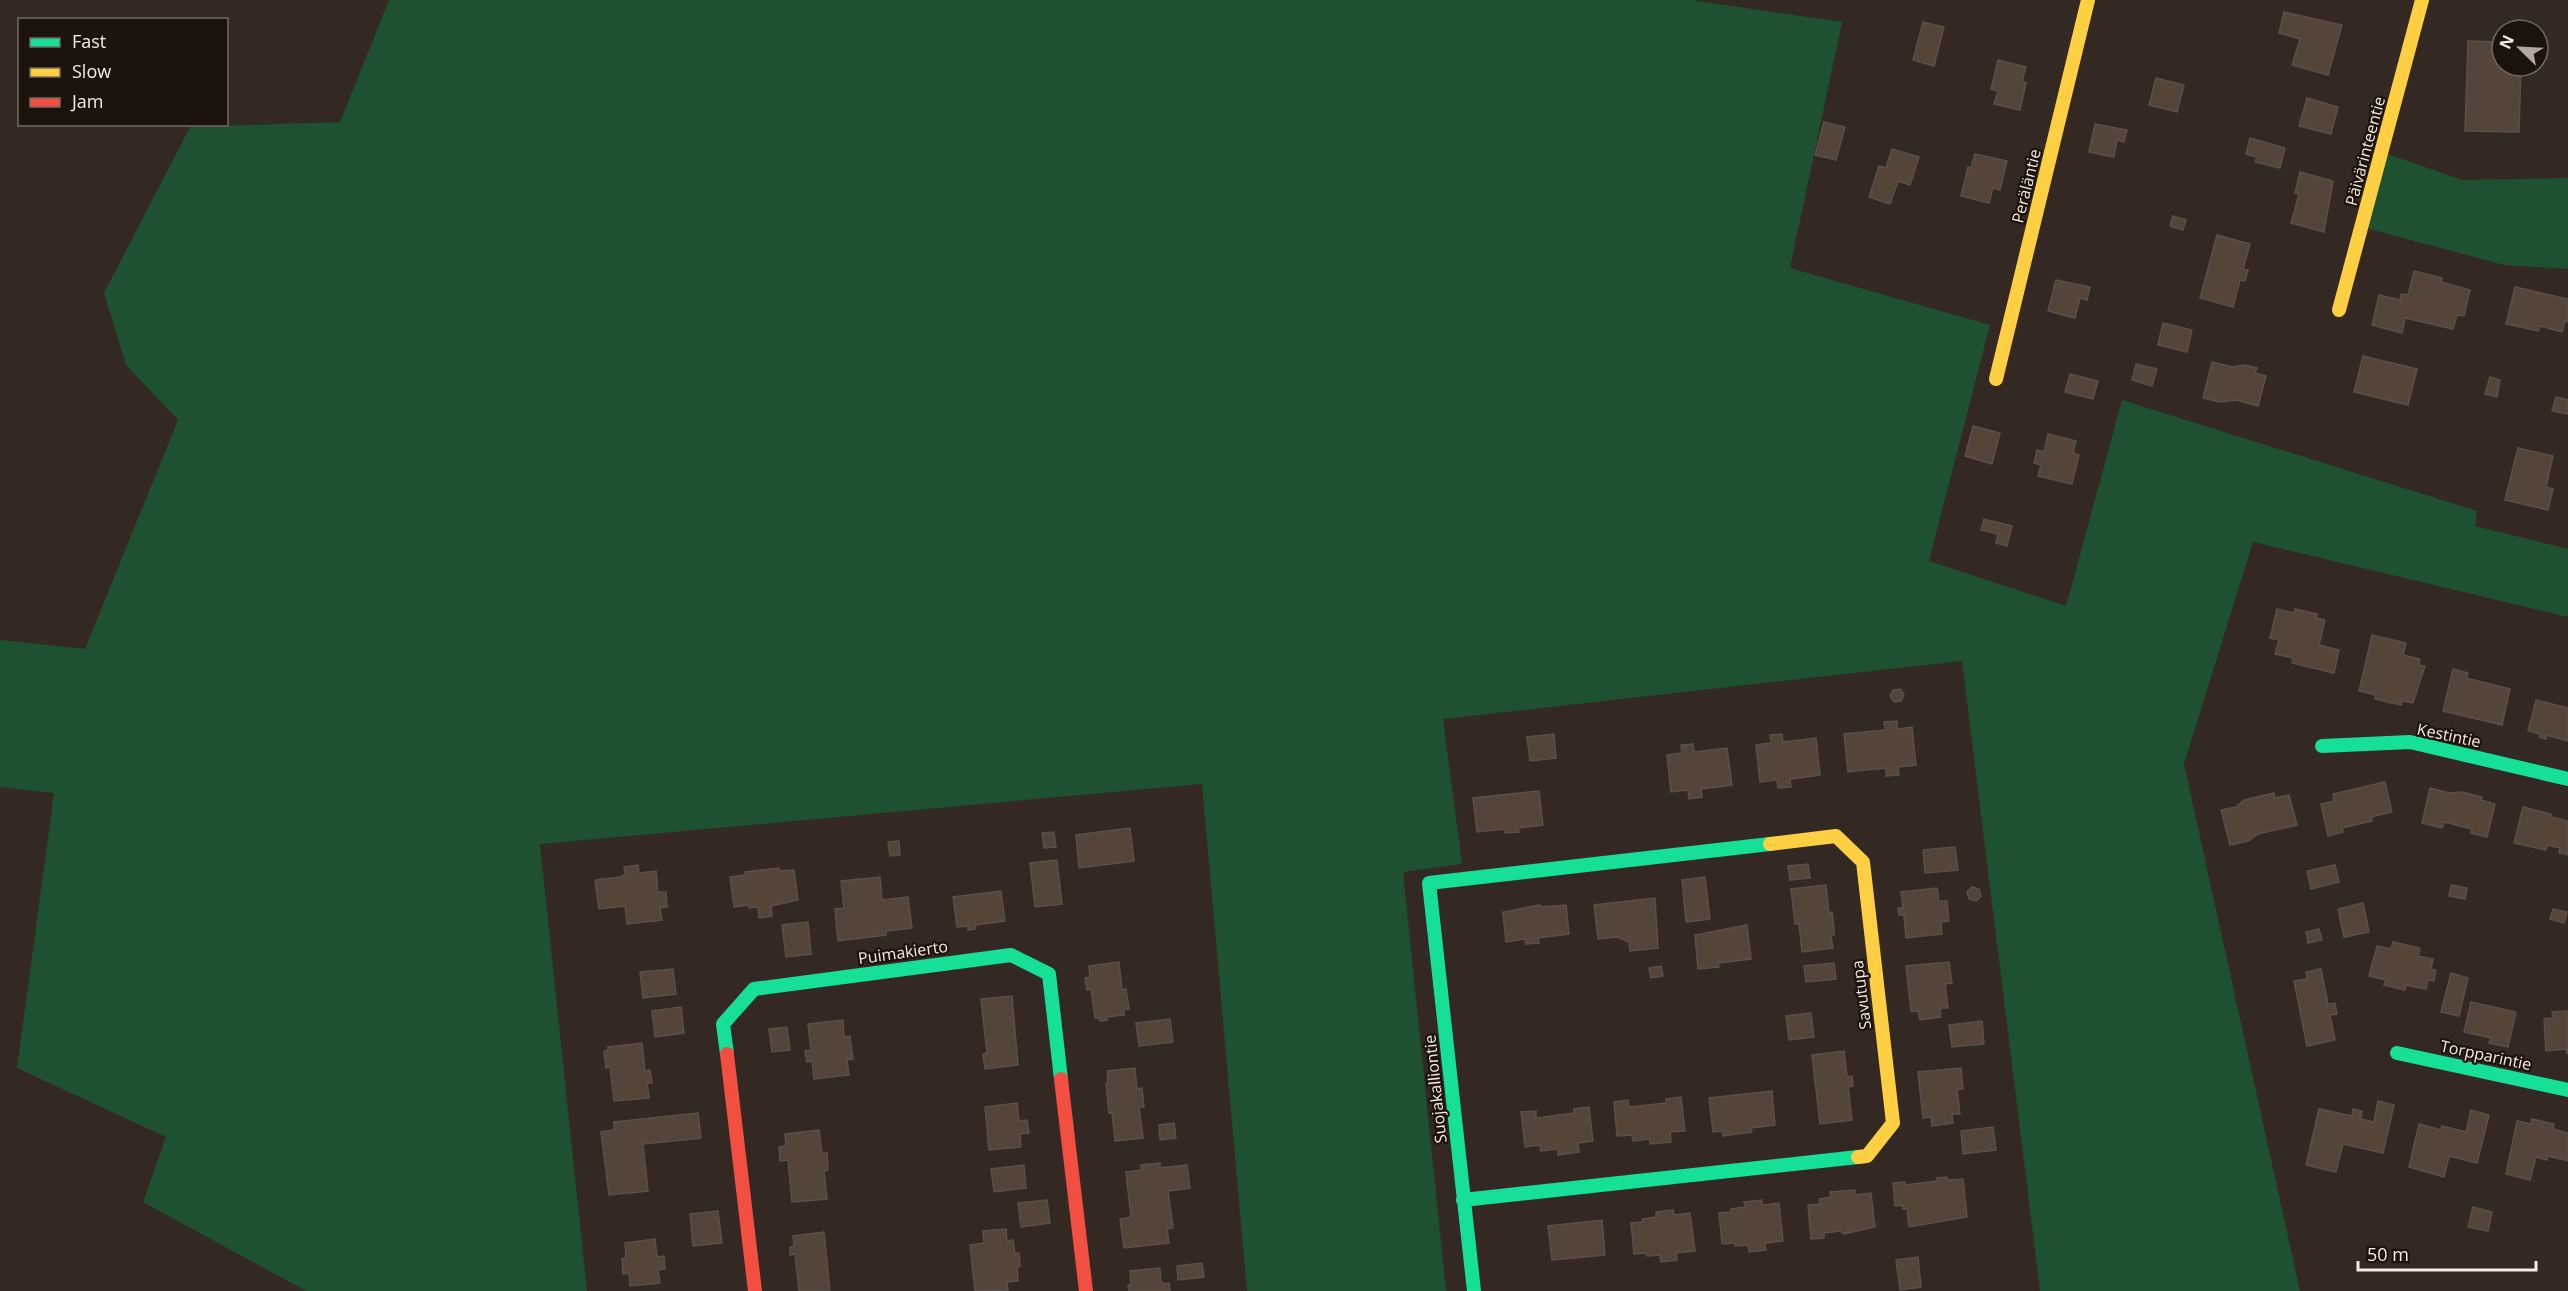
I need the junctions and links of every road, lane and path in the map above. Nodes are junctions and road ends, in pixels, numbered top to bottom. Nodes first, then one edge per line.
1 (2088, 0) edge
2 (2422, 0) edge
3 (2339, 310) dead end
4 (1996, 379) dead end
5 (2322, 746) dead end
6 (2568, 779) edge
7 (1429, 883) joint
8 (2397, 1053) dead end
9 (2568, 1090) edge
10 (1463, 1200) junction
11 (755, 1291) edge
12 (1086, 1291) edge
13 (1474, 1291) edge

1 - 4 street, Peräläntie
2 - 3 street, Päivärinteentie
5 - 6 street, Kestintie
7 - 10 street, Suojakalliontie
7 - 10 street, Savutupa
8 - 9 street, Torpparintie
10 - 13 street, Suojakalliontie
11 - 12 street, Puimakierto

